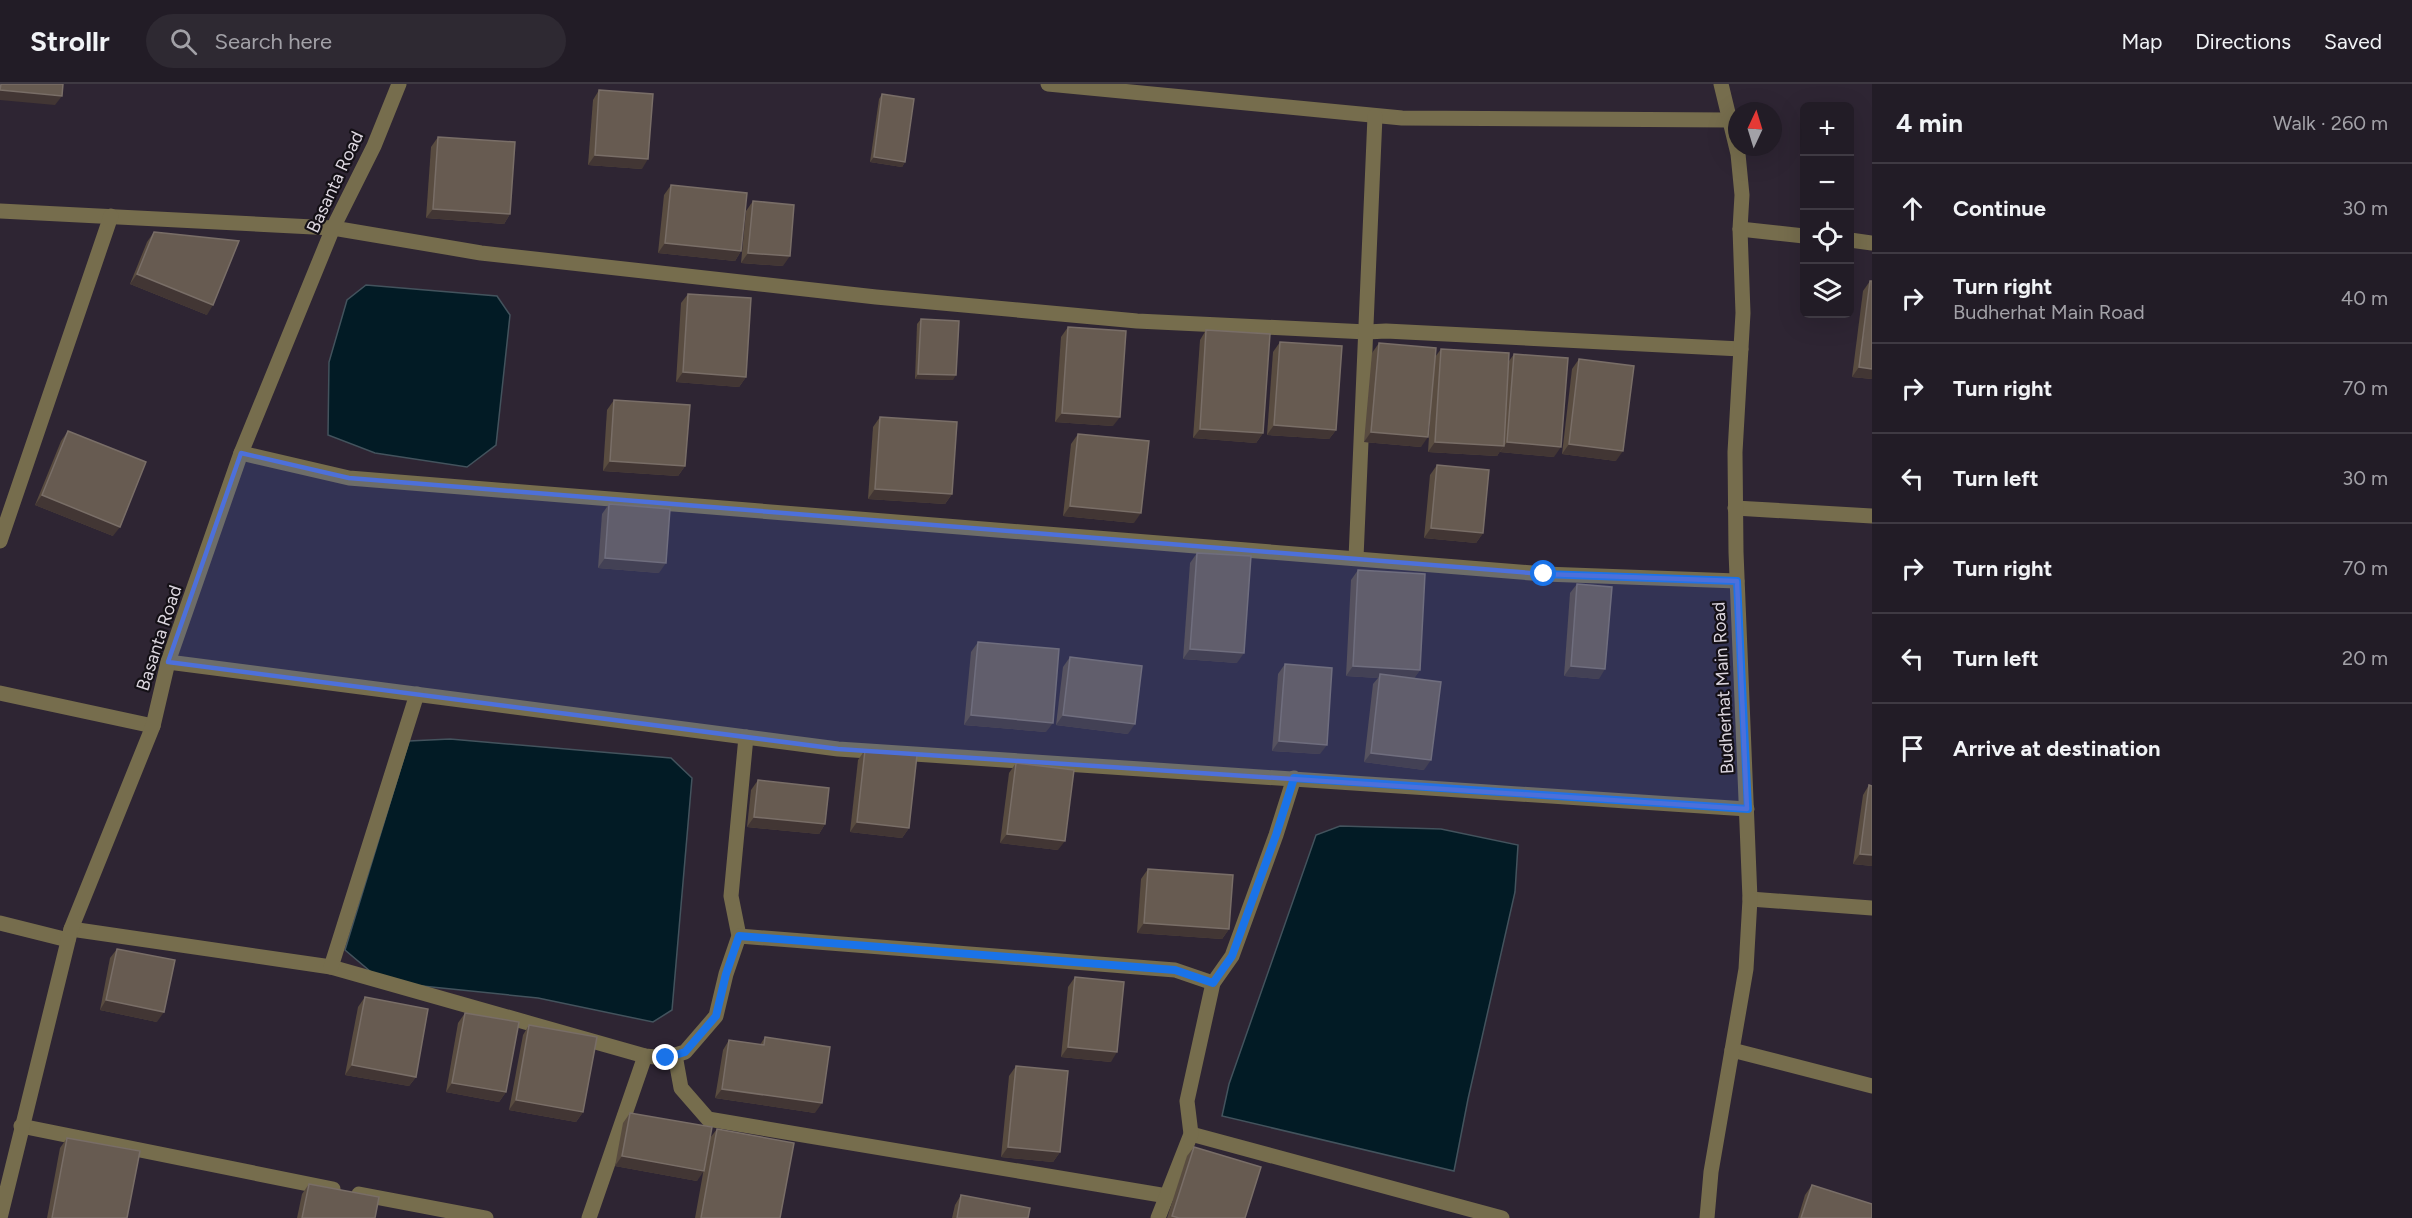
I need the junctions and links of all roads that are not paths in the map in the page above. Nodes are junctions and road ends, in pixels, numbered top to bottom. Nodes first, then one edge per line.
1 (399, 84) edge
2 (1048, 84) edge
3 (1721, 84) edge
4 (1375, 116) junction
5 (1728, 116) edge
6 (1728, 120) edge
7 (1737, 156) edge
8 (0, 211) edge
9 (111, 216) junction
10 (333, 228) junction
11 (1740, 229) junction
12 (1800, 236) edge
13 (1854, 241) edge
14 (1872, 243) edge
15 (1367, 332) junction
16 (1741, 349) junction
17 (241, 453) junction
18 (1735, 508) junction
19 (1872, 516) edge
20 (0, 541) edge
21 (1356, 558) junction
22 (1737, 581) junction
23 (168, 662) junction
24 (0, 693) edge
25 (417, 694) junction
26 (153, 726) junction
27 (746, 737) junction
28 (1294, 778) junction
29 (1748, 809) junction
30 (1750, 899) junction
31 (1872, 908) edge
32 (0, 923) edge
33 (69, 934) junction
34 (739, 936) junction
35 (331, 967) junction
36 (1213, 983) junction
37 (1732, 1050) junction
38 (675, 1055) junction
39 (645, 1056) junction
40 (1872, 1086) edge
41 (21, 1126) junction
42 (1191, 1134) junction
43 (1167, 1196) junction
44 (0, 1218) edge
45 (486, 1218) edge
46 (589, 1218) edge
47 (1158, 1218) edge
48 (1502, 1218) edge
49 (1707, 1218) edge

1 - 10 street, Basanta Road
2 - 4 street
3 - 5 street, Budherhat Main Road
4 - 6 street
4 - 15 street
7 - 11 street, Budherhat Main Road
8 - 9 street
9 - 10 street
9 - 20 street
10 - 15 street
10 - 17 street, Basanta Road
11 - 12 street
11 - 16 street, Budherhat Main Road
13 - 14 street
15 - 16 street
15 - 21 street
16 - 18 street, Budherhat Main Road
17 - 21 street
17 - 23 street, Basanta Road
18 - 19 street
18 - 22 street, Budherhat Main Road
21 - 22 street
22 - 29 street, Budherhat Main Road
23 - 25 street
23 - 26 street, Basanta Road
24 - 26 street
25 - 27 street
25 - 35 street
26 - 33 street, Basanta Road
27 - 28 street
27 - 34 street
28 - 29 street
28 - 36 street
29 - 30 street, Budherhat Main Road
30 - 31 street
30 - 37 street, Budherhat Main Road
32 - 33 street
33 - 35 street
33 - 41 street, Basanta Road
34 - 36 street
34 - 38 street
35 - 39 street
36 - 42 street
37 - 40 street
37 - 49 street, Budherhat Main Road
38 - 39 street
38 - 43 street
39 - 46 street
41 - 44 street, Basanta Road
41 - 45 street
42 - 43 street
42 - 48 street
43 - 47 street

